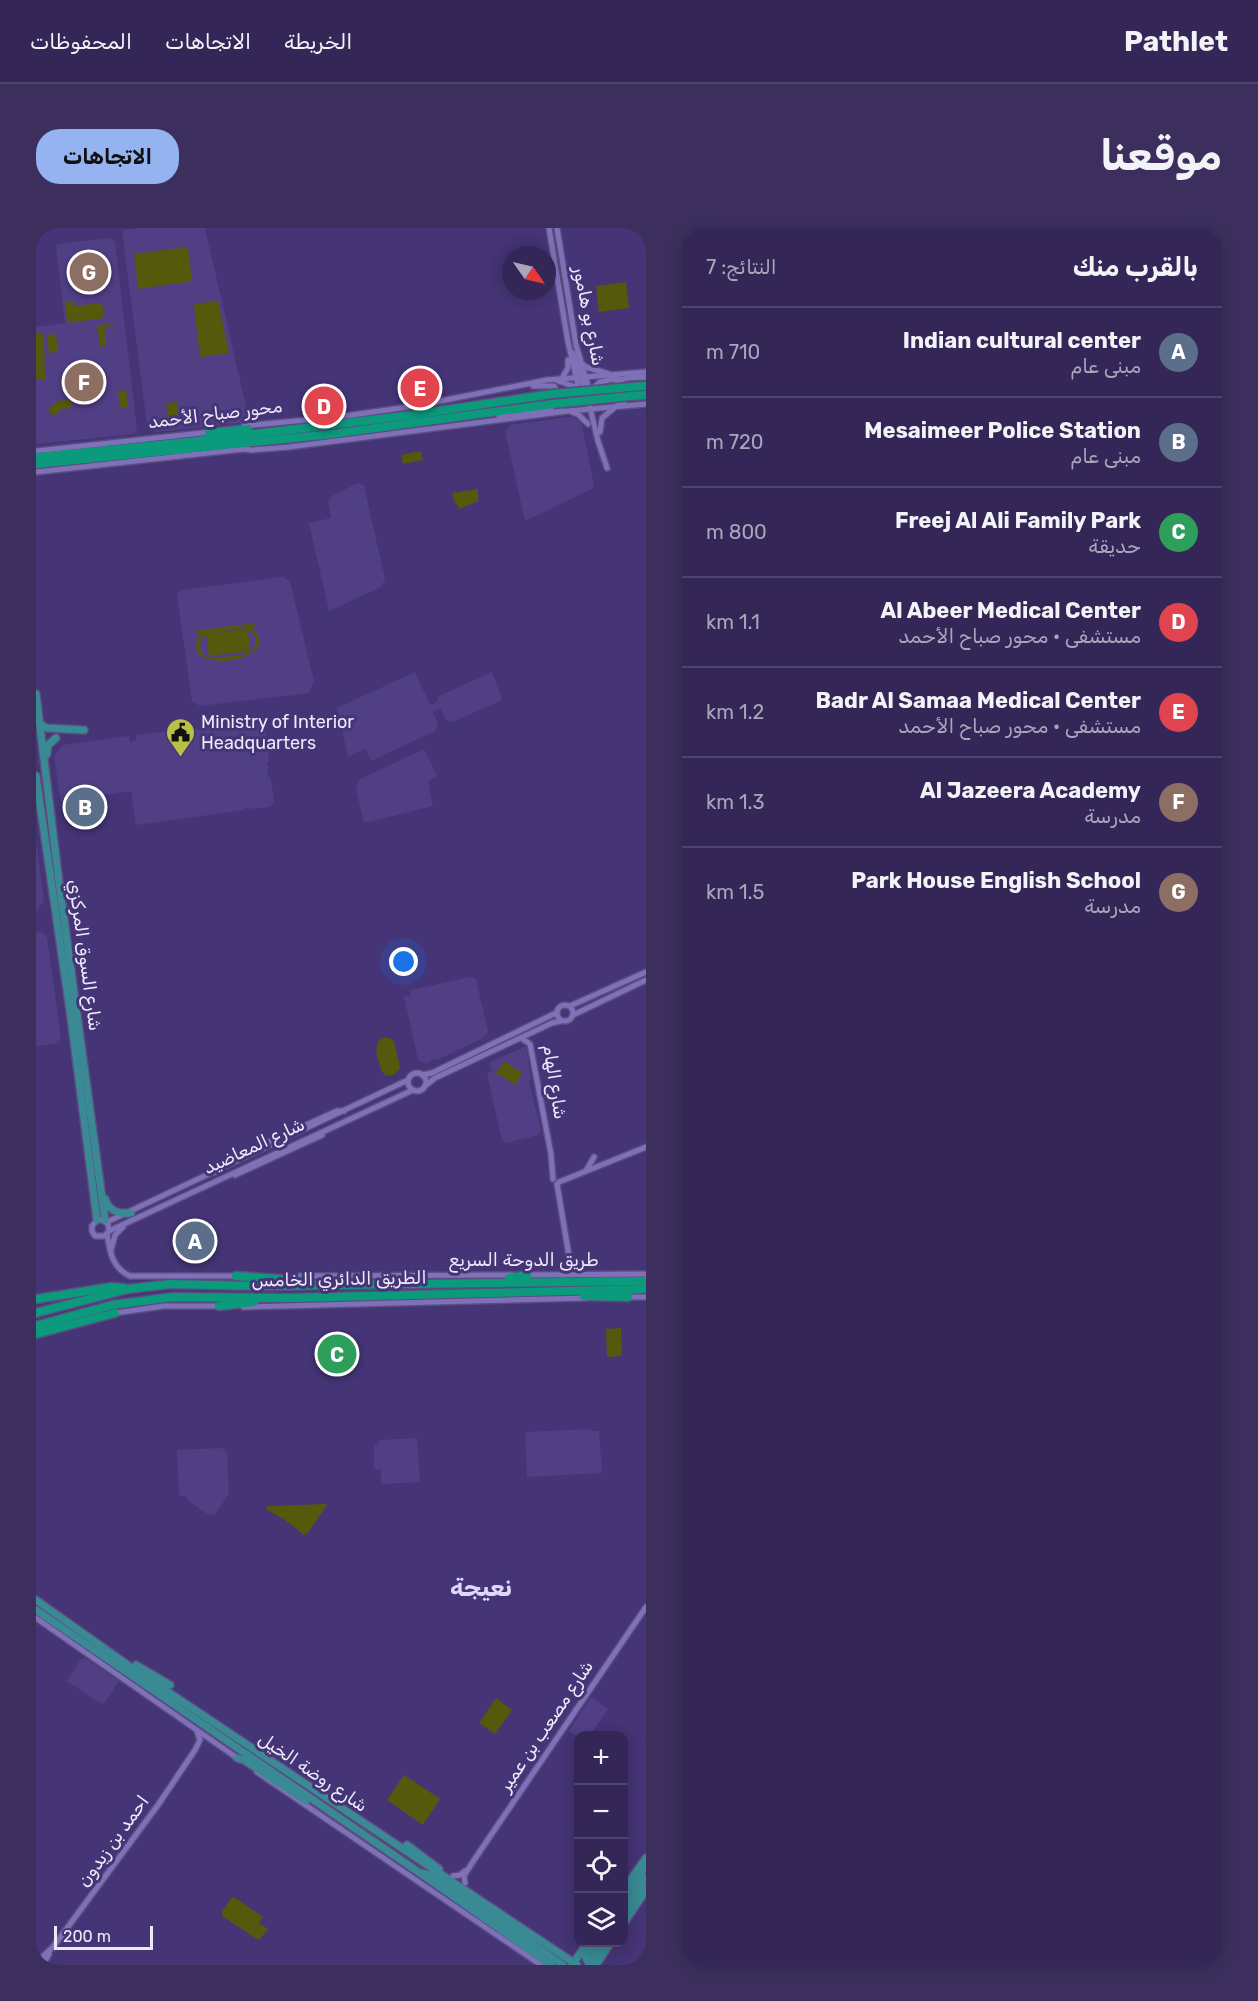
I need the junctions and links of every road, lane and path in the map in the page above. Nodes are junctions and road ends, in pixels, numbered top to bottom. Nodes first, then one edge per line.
1 (549, 228) edge
2 (556, 228) edge
3 (566, 332) junction
4 (580, 362) junction
5 (646, 372) edge
6 (610, 375) junction
7 (580, 377) junction
8 (646, 377) edge
9 (562, 378) junction
10 (623, 378) junction
11 (547, 380) junction
12 (646, 386) edge
13 (518, 387) junction
14 (578, 387) junction
15 (630, 392) junction
16 (588, 394) junction
17 (646, 395) edge
18 (582, 400) junction
19 (551, 402) junction
20 (646, 403) edge
21 (615, 407) junction
22 (589, 409) junction
23 (568, 411) junction
24 (480, 423) junction
25 (338, 424) junction
26 (588, 424) dead end
27 (361, 430) junction
28 (600, 432) dead end
29 (209, 433) junction
30 (244, 449) junction
31 (36, 451) edge
32 (97, 454) junction
33 (36, 457) edge
34 (36, 464) edge
35 (607, 468) dead end
36 (36, 472) edge
37 (36, 694) edge
38 (40, 724) junction
39 (84, 730) dead end
40 (56, 738) dead end
41 (38, 740) edge
42 (36, 776) edge
43 (48, 789) junction
44 (50, 804) junction
45 (52, 821) junction
46 (59, 826) dead end
47 (646, 972) edge
48 (646, 980) edge
49 (570, 1006) junction
50 (556, 1013) junction
51 (573, 1016) junction
52 (561, 1021) junction
53 (534, 1032) junction
54 (520, 1038) junction
55 (422, 1075) junction
56 (408, 1080) junction
57 (425, 1086) junction
58 (412, 1090) junction
59 (346, 1111) junction
60 (292, 1131) junction
61 (289, 1138) junction
62 (548, 1138) junction
63 (646, 1147) edge
64 (594, 1157) dead end
65 (586, 1170) junction
66 (215, 1172) junction
67 (100, 1179) junction
68 (557, 1181) junction
69 (131, 1213) junction
70 (97, 1220) junction
71 (106, 1221) junction
72 (132, 1221) junction
73 (108, 1232) junction
74 (111, 1255) junction
75 (569, 1266) junction
76 (646, 1274) edge
77 (527, 1275) junction
78 (236, 1276) junction
79 (562, 1276) junction
80 (580, 1276) junction
81 (646, 1281) edge
82 (450, 1284) junction
83 (342, 1286) junction
84 (128, 1289) junction
85 (646, 1289) edge
86 (521, 1292) junction
87 (628, 1297) junction
88 (646, 1297) edge
89 (292, 1298) junction
90 (36, 1299) edge
91 (219, 1306) junction
92 (36, 1313) edge
93 (115, 1313) joint
94 (36, 1326) edge
95 (36, 1334) edge
96 (36, 1600) edge
97 (646, 1607) edge
98 (36, 1610) edge
99 (36, 1618) edge
100 (102, 1647) junction
101 (170, 1685) dead end
102 (196, 1729) junction
103 (213, 1740) junction
104 (195, 1750) junction
105 (237, 1758) junction
106 (322, 1806) junction
107 (407, 1845) dead end
108 (646, 1858) edge
109 (472, 1863) junction
110 (646, 1866) edge
111 (420, 1873) junction
112 (453, 1876) dead end
113 (646, 1878) edge
114 (628, 1883) edge
115 (465, 1886) junction
116 (646, 1890) edge
117 (628, 1893) edge
118 (467, 1906) junction
119 (628, 1906) edge
120 (628, 1918) edge
121 (632, 1918) dead end
122 (473, 1919) junction
123 (628, 1921) edge
124 (527, 1924) dead end
125 (534, 1935) junction
126 (608, 1947) edge
127 (591, 1953) edge
128 (563, 1955) junction
129 (40, 1964) edge
130 (547, 1964) edge
131 (575, 1964) edge
132 (563, 1965) edge

1 - 3 street, شارع بو هامور
2 - 4 street, شارع بو هامور
3 - 7 street, شارع بو هامور
3 - 9 street
4 - 6 street
4 - 7 street, شارع بو هامور
5 - 6 street, محور صباح الأحمد
6 - 7 street, محور صباح الأحمد
7 - 9 street, محور صباح الأحمد
7 - 14 street, شارع بو هامور
7 - 16 street
8 - 10 street
9 - 11 street, محور صباح الأحمد
10 - 16 street
10 - 20 street
11 - 13 street, محور صباح الأحمد
11 - 14 street
12 - 15 highway, محور صباح الأحمد
13 - 19 street
13 - 29 street, محور صباح الأحمد
14 - 16 street
14 - 18 street, شارع بو هامور
15 - 17 highway, محور صباح الأحمد
15 - 19 highway, محور صباح الأحمد, bridge
16 - 18 street
16 - 21 street
16 - 22 street
16 - 22 street
18 - 19 street
18 - 22 street, شارع بو هامور
19 - 24 street
19 - 25 highway, محور صباح الأحمد
19 - 27 highway, محور صباح الأحمد
20 - 21 street, محور صباح الأحمد
21 - 22 street, محور صباح الأحمد
21 - 28 street
22 - 23 street, محور صباح الأحمد
22 - 35 street
23 - 24 street, محور صباح الأحمد
23 - 26 street
24 - 30 street, محور صباح الأحمد
25 - 29 highway
25 - 32 highway, محور صباح الأحمد
27 - 30 highway
27 - 32 highway, محور صباح الأحمد
29 - 31 street, محور صباح الأحمد
30 - 36 street, محور صباح الأحمد
32 - 33 highway
32 - 34 highway
37 - 38 main road, شارع السوق المركزي
38 - 39 main road
38 - 41 main road, شارع السوق المركزي
40 - 43 main road
41 - 43 main road, شارع السوق المركزي
41 - 44 main road
42 - 70 main road, شارع السوق المركزي
43 - 44 main road, شارع السوق المركزي
44 - 45 main road, شارع السوق المركزي
45 - 46 main road
45 - 67 main road, شارع السوق المركزي
47 - 49 street
48 - 51 street
49 - 50 street
49 - 51 street
50 - 52 street
50 - 55 street
51 - 52 street
52 - 53 street
53 - 54 street
53 - 62 street, شارع الهام
54 - 57 street
54 - 62 street, شارع الهام
55 - 56 street
55 - 57 street
56 - 58 street
56 - 59 street, شارع المعاضيد
57 - 58 street
58 - 72 street, شارع المعاضيد
59 - 60 street
59 - 61 street, شارع المعاضيد
60 - 61 street
60 - 66 street
61 - 66 street, شارع المعاضيد
62 - 68 street, شارع الهام
63 - 65 street
64 - 65 street
65 - 68 street
66 - 69 street, شارع المعاضيد
67 - 69 main road
67 - 71 main road, شارع السوق المركزي
68 - 75 street, شارع الهام
69 - 71 street, شارع المعاضيد
70 - 71 street
70 - 73 street
71 - 73 street
72 - 73 street, شارع المعاضيد
72 - 74 street
73 - 74 street
74 - 78 street, طريق الدوحة السريع
75 - 79 street
75 - 80 street
76 - 80 street, طريق الدوحة السريع
77 - 78 street, طريق الدوحة السريع
77 - 79 street, طريق الدوحة السريع
77 - 82 highway
78 - 83 highway
79 - 80 street, طريق الدوحة السريع
81 - 82 highway, الطريق الدائري الخامس
82 - 83 highway, الطريق الدائري الخامس
83 - 84 highway, الطريق الدائري الخامس
84 - 90 highway
84 - 92 highway, الطريق الدائري الخامس
85 - 86 highway, الطريق الدائري الخامس
86 - 87 highway
86 - 89 highway, الطريق الدائري الخامس
87 - 88 street
87 - 91 street
89 - 91 highway
89 - 94 highway, الطريق الدائري الخامس
91 - 93 street
93 - 95 highway
96 - 100 main road, شارع روضة الخيل
97 - 109 street, شارع مصعب بن عمير
98 - 106 main road, شارع روضة الخيل
99 - 102 street, شارع روضة الخيل
100 - 101 main road
100 - 115 main road, شارع روضة الخيل
102 - 103 street, شارع روضة الخيل
102 - 104 street
103 - 104 street, احمد بن زيدون
103 - 105 street, شارع روضة الخيل
104 - 129 street, احمد بن زيدون
105 - 106 main road
105 - 122 street, شارع روضة الخيل
106 - 111 main road, شارع روضة الخيل
107 - 115 main road
108 - 114 main road
109 - 112 street, شارع مصعب بن عمير
109 - 115 street, شارع مصعب بن عمير
110 - 117 main road
111 - 118 main road, شارع روضة الخيل
111 - 132 main road
113 - 119 main road
115 - 125 main road, شارع روضة الخيل
116 - 120 main road
118 - 122 main road
118 - 130 main road, شارع روضة الخيل
121 - 123 main road
122 - 130 street, شارع روضة الخيل
124 - 125 main road
125 - 128 main road, شارع روضة الخيل
126 - 127 main road
127 - 128 main road
127 - 131 main road
128 - 131 main road, شارع روضة الخيل

